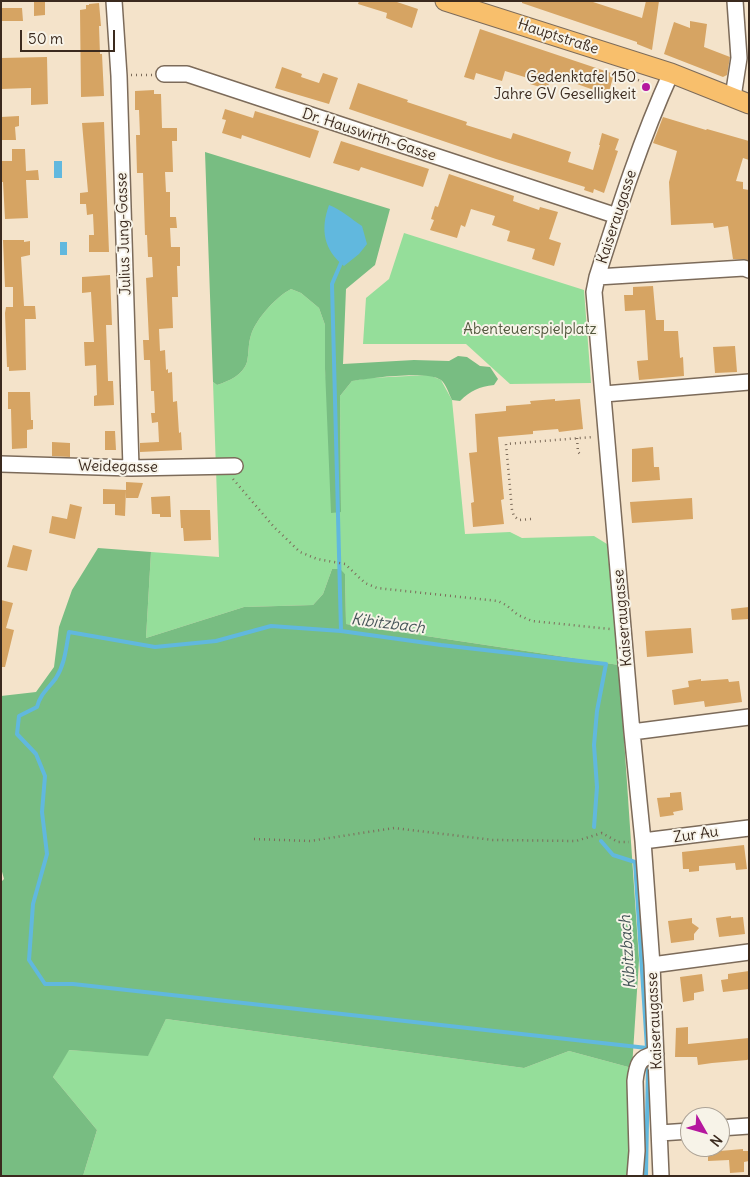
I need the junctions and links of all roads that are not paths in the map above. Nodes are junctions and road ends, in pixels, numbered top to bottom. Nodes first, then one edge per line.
1 (114, 1) edge
2 (446, 1) edge
3 (735, 1) edge
4 (164, 74) road end
5 (663, 82) junction
6 (741, 100) edge
7 (616, 216) junction
8 (749, 270) edge
9 (597, 277) junction
10 (749, 382) edge
11 (604, 394) junction
12 (1, 464) edge
13 (229, 466) road end
14 (131, 468) junction
15 (749, 717) edge
16 (632, 732) junction
17 (749, 828) edge
18 (643, 841) junction
19 (749, 952) edge
20 (652, 965) junction
21 (656, 1054) junction
22 (749, 1126) edge
23 (730, 1127) edge
24 (680, 1132) edge
25 (660, 1133) junction
26 (635, 1176) edge
27 (662, 1176) edge

1 - 14 street, Julius Jung-Gasse
2 - 5 main road, Hauptstraße
3 - 6 street
4 - 7 street, Dr. Hauswirth-Gasse
5 - 6 main road, Hauptstraße
5 - 7 street, Kaiseraugasse
7 - 9 street, Kaiseraugasse
8 - 9 street
9 - 11 street, Kaiseraugasse
10 - 11 street
11 - 16 street, Kaiseraugasse
12 - 14 street, Weidegasse
13 - 14 street, Weidegasse
15 - 16 street
16 - 18 street, Kaiseraugasse
17 - 18 street, Zur Au
18 - 20 street, Kaiseraugasse
19 - 20 street
20 - 21 street, Kaiseraugasse
21 - 25 street, Kaiseraugasse
21 - 26 street
22 - 23 street
24 - 25 street
25 - 27 street, Kaiseraugasse

